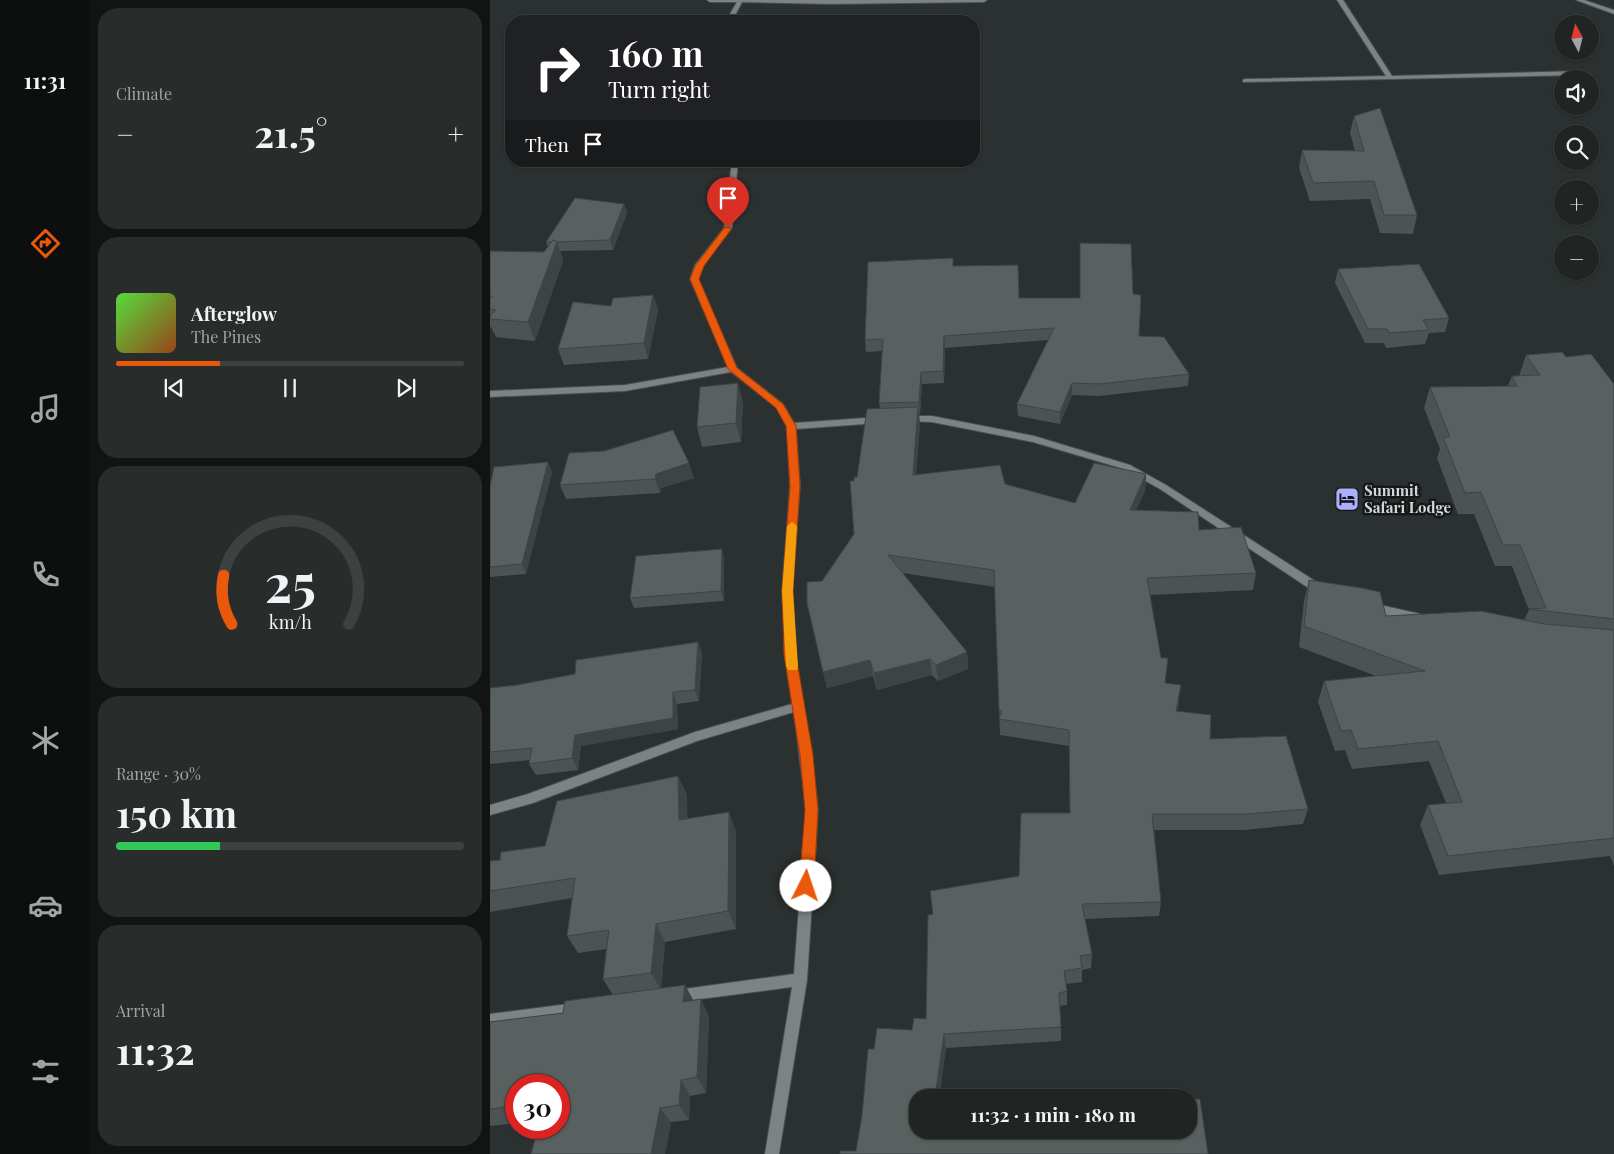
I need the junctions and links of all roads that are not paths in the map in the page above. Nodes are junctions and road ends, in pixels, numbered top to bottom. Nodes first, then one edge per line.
1 (710, 0) edge
2 (984, 0) edge
3 (1340, 0) edge
4 (1578, 0) edge
5 (740, 1) edge
6 (1614, 12) edge
7 (732, 15) edge
8 (1554, 74) edge
9 (1390, 78) junction
10 (1245, 81) dead end
11 (734, 167) edge
12 (733, 369) junction
13 (490, 394) edge
14 (791, 426) junction
15 (1326, 591) edge
16 (1360, 604) edge
17 (1422, 618) edge
18 (799, 706) junction
19 (490, 810) edge
20 (800, 980) junction
21 (664, 998) edge
22 (587, 1008) edge
23 (490, 1021) edge
24 (772, 1154) edge

1 - 5 street
2 - 5 street
3 - 9 street
4 - 6 street
5 - 7 street
8 - 9 street
9 - 10 street
11 - 12 street
12 - 13 street
12 - 14 street
14 - 15 street
14 - 18 street
16 - 17 street
18 - 19 street
18 - 20 street
20 - 21 street
20 - 24 street
22 - 23 street

